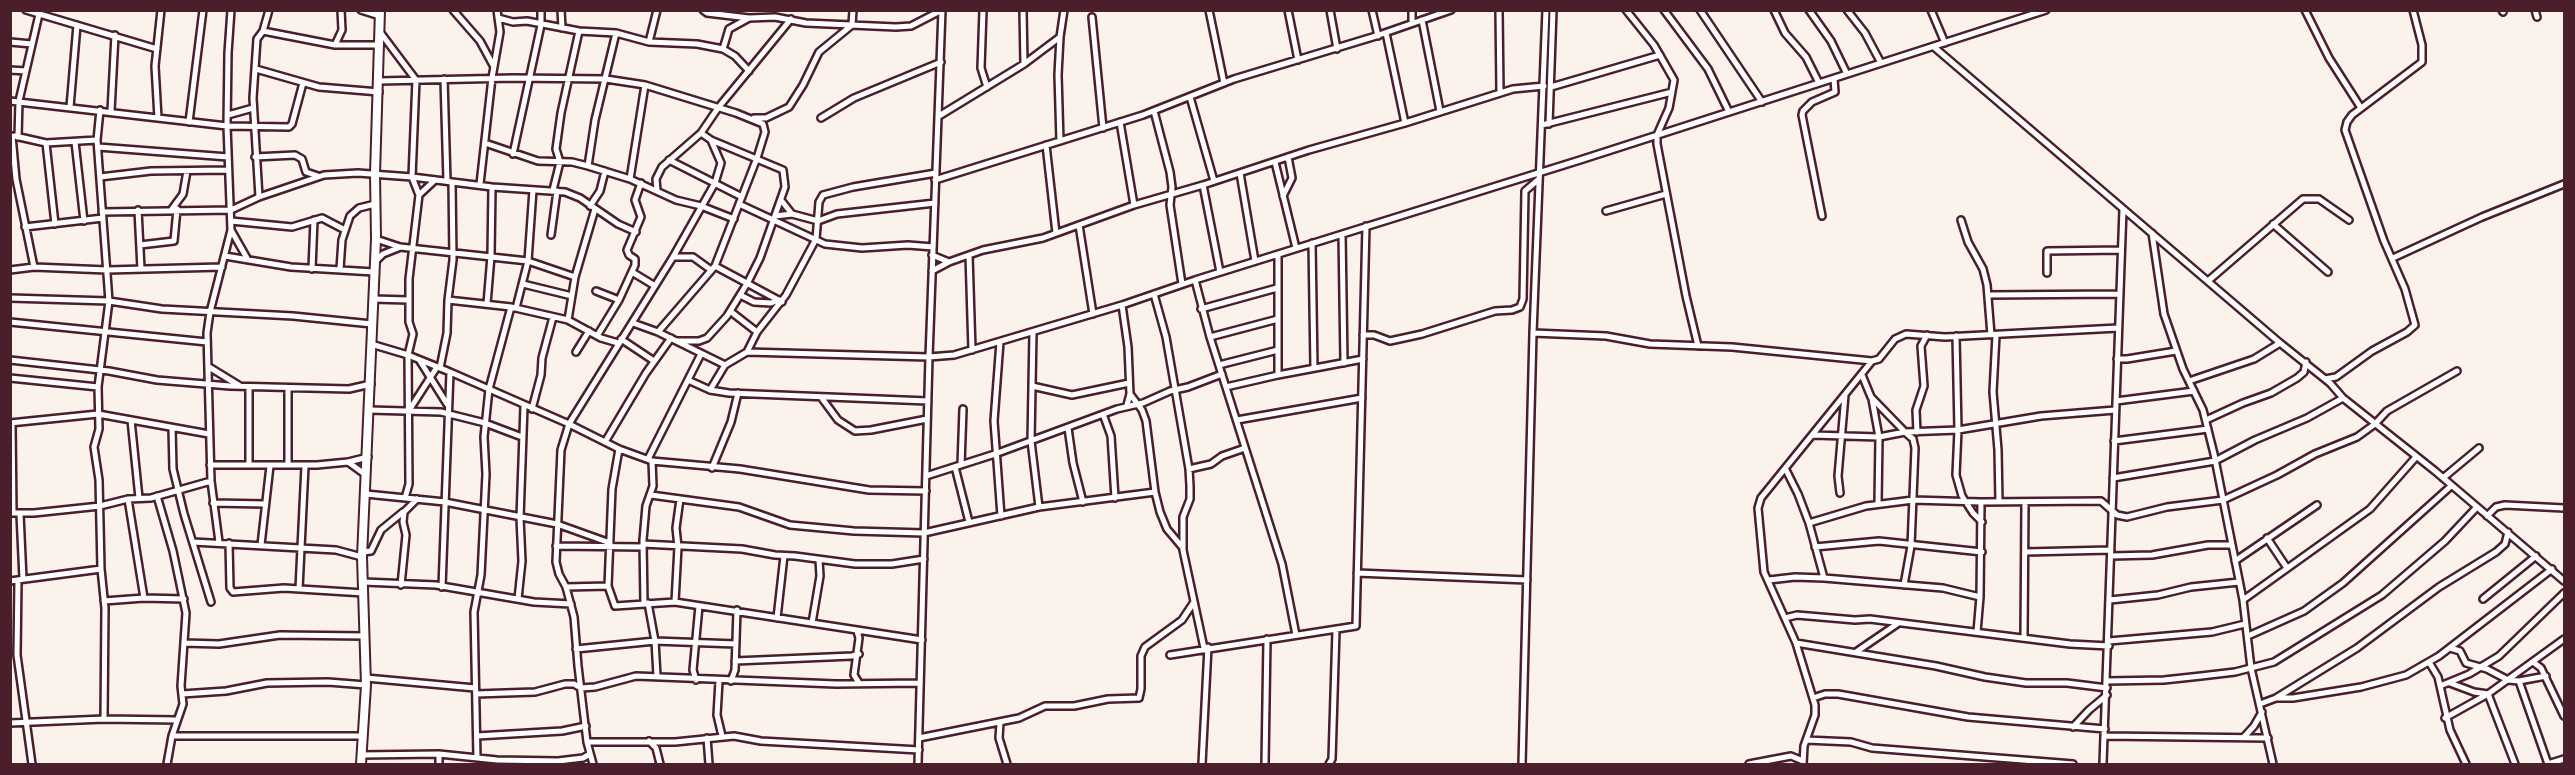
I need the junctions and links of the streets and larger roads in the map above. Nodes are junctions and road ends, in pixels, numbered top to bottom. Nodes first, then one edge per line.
1 (26, 10) edge
2 (161, 10) edge
3 (203, 10) edge
4 (231, 10) edge
5 (269, 10) edge
6 (341, 10) edge
7 (361, 10) edge
8 (453, 10) edge
9 (496, 10) edge
10 (541, 10) edge
11 (561, 10) edge
12 (657, 10) edge
13 (704, 10) edge
14 (853, 10) edge
15 (942, 10) edge
16 (983, 10) edge
17 (1023, 10) edge
18 (1064, 10) edge
19 (1209, 10) edge
20 (1288, 10) edge
21 (1330, 10) edge
22 (1372, 10) edge
23 (1412, 10) edge
24 (1451, 10) edge
25 (1498, 10) edge
26 (1546, 10) edge
27 (1553, 10) edge
28 (1626, 10) edge
29 (1664, 10) edge
30 (1700, 10) edge
31 (1774, 10) edge
32 (1809, 10) edge
33 (1847, 10) edge
34 (1931, 10) edge
35 (2046, 10) edge
36 (2305, 10) edge
37 (2413, 10) edge
38 (39, 12) edge
39 (380, 13) edge
40 (737, 13) edge
41 (775, 14) edge
42 (1092, 17) dead end
43 (498, 18) junction
44 (749, 18) junction
45 (790, 19) junction
46 (1422, 20) junction
47 (1412, 23) junction
48 (77, 25) junction
49 (541, 25) junction
50 (852, 25) junction
51 (562, 28) junction
52 (579, 30) junction
53 (263, 31) junction
54 (380, 32) junction
55 (616, 33) junction
56 (1386, 33) junction
57 (115, 35) junction
58 (1378, 36) junction
59 (1060, 37) junction
60 (10, 42) edge
61 (649, 42) junction
62 (1945, 43) junction
63 (32, 44) junction
64 (335, 45) junction
65 (380, 45) junction
66 (1934, 46) junction
67 (157, 49) junction
68 (723, 49) junction
69 (1337, 49) junction
70 (1660, 55) junction
71 (1298, 60) junction
72 (941, 62) junction
73 (1881, 63) junction
74 (1024, 64) junction
75 (493, 67) junction
76 (256, 69) junction
77 (10, 70) edge
78 (26, 71) junction
79 (749, 71) junction
80 (1847, 74) junction
81 (568, 77) junction
82 (492, 78) junction
83 (531, 78) junction
84 (606, 79) junction
85 (1834, 79) junction
86 (416, 80) junction
87 (444, 80) junction
88 (379, 81) junction
89 (303, 83) junction
90 (1224, 83) junction
91 (1819, 83) junction
92 (645, 85) junction
93 (1544, 86) junction
94 (987, 87) junction
95 (1551, 87) junction
96 (379, 92) junction
97 (1672, 92) junction
98 (1500, 93) junction
99 (1191, 97) junction
100 (10, 101) edge
101 (20, 101) junction
102 (1762, 102) junction
103 (70, 107) junction
104 (253, 108) junction
105 (718, 108) junction
106 (2361, 108) junction
107 (100, 110) junction
108 (111, 111) junction
109 (1154, 111) junction
110 (1440, 111) junction
111 (1729, 112) junction
112 (228, 115) junction
113 (939, 116) junction
114 (158, 118) junction
115 (753, 118) junction
116 (821, 118) dead end
117 (189, 122) junction
118 (1120, 123) junction
119 (1406, 123) junction
120 (1549, 124) junction
121 (1542, 125) junction
122 (227, 126) junction
123 (254, 128) junction
124 (1103, 128) junction
125 (701, 133) junction
126 (1657, 135) junction
127 (14, 136) edge
128 (711, 140) junction
129 (1059, 141) junction
130 (75, 142) junction
131 (46, 143) junction
132 (97, 143) junction
133 (485, 143) junction
134 (1047, 145) junction
135 (513, 154) junction
136 (228, 157) junction
137 (255, 157) junction
138 (1288, 157) junction
139 (757, 159) junction
140 (669, 160) junction
141 (560, 162) junction
142 (1275, 162) junction
143 (588, 166) junction
144 (228, 170) junction
145 (187, 171) junction
146 (605, 171) junction
147 (1539, 172) junction
148 (936, 173) junction
149 (1240, 173) junction
150 (375, 174) junction
151 (318, 176) junction
152 (100, 177) junction
153 (412, 177) junction
154 (630, 179) junction
155 (1539, 179) junction
156 (435, 180) junction
157 (656, 180) junction
158 (935, 180) junction
159 (450, 181) junction
160 (1214, 181) junction
161 (641, 183) junction
162 (714, 183) junction
163 (480, 184) junction
164 (2565, 184) edge
165 (1203, 185) junction
166 (648, 186) junction
167 (492, 187) junction
168 (533, 190) junction
169 (555, 190) junction
170 (657, 190) junction
171 (1172, 194) junction
172 (1666, 194) junction
173 (419, 195) junction
174 (1283, 196) junction
175 (259, 197) junction
176 (741, 197) junction
177 (781, 200) junction
178 (935, 203) junction
179 (375, 204) junction
180 (738, 204) junction
181 (1134, 205) junction
182 (701, 206) junction
183 (592, 208) junction
184 (174, 209) junction
185 (2123, 209) junction
186 (138, 210) junction
187 (231, 210) junction
188 (1606, 211) dead end
189 (792, 214) junction
190 (103, 215) junction
191 (1822, 216) dead end
192 (775, 218) junction
193 (734, 219) junction
194 (1961, 219) dead end
195 (314, 220) junction
196 (2349, 220) dead end
197 (84, 221) junction
198 (231, 221) junction
199 (818, 221) junction
200 (55, 224) junction
201 (2273, 224) junction
202 (1079, 225) junction
203 (1366, 226) junction
204 (25, 227) junction
205 (231, 230) junction
206 (345, 230) junction
207 (636, 232) junction
208 (1056, 233) junction
209 (2152, 233) junction
210 (1342, 234) junction
211 (551, 235) dead end
212 (376, 239) junction
213 (816, 239) junction
214 (1312, 243) junction
215 (140, 245) junction
216 (933, 247) junction
217 (400, 248) junction
218 (411, 249) junction
219 (1296, 249) junction
220 (2121, 250) junction
221 (453, 252) junction
222 (1278, 254) junction
223 (932, 255) junction
224 (969, 255) junction
225 (225, 256) junction
226 (491, 256) junction
227 (673, 257) junction
228 (2393, 258) junction
229 (248, 260) junction
230 (528, 261) junction
231 (1255, 261) junction
232 (375, 262) junction
233 (949, 262) junction
234 (34, 267) junction
235 (222, 267) junction
236 (312, 268) junction
237 (713, 268) junction
238 (141, 269) junction
239 (10, 270) edge
240 (107, 270) junction
241 (340, 270) junction
242 (932, 271) junction
243 (374, 272) junction
244 (632, 272) junction
245 (1220, 272) junction
246 (2328, 272) dead end
247 (2047, 273) dead end
248 (575, 277) junction
249 (1195, 280) junction
250 (2208, 281) junction
251 (748, 282) junction
252 (523, 284) junction
253 (1182, 285) junction
254 (655, 286) junction
255 (1277, 288) junction
256 (596, 291) dead end
257 (1154, 294) junction
258 (2120, 294) junction
259 (740, 295) junction
260 (1988, 295) junction
261 (572, 296) junction
262 (10, 298) edge
263 (373, 299) junction
264 (408, 300) junction
265 (448, 300) junction
266 (619, 300) junction
267 (109, 301) junction
268 (781, 301) junction
269 (487, 304) junction
270 (1122, 305) junction
271 (513, 308) junction
272 (1202, 309) junction
273 (730, 311) junction
274 (210, 312) junction
275 (1093, 314) junction
276 (553, 317) junction
277 (1278, 319) junction
278 (568, 320) junction
279 (10, 322) edge
280 (633, 322) junction
281 (372, 324) junction
282 (2118, 328) junction
283 (105, 331) junction
284 (590, 331) junction
285 (757, 332) junction
286 (1033, 332) junction
287 (660, 333) junction
288 (1533, 333) junction
289 (1363, 335) junction
290 (1927, 335) junction
291 (1993, 335) junction
292 (597, 336) junction
293 (1956, 336) junction
294 (1210, 337) junction
295 (674, 340) junction
296 (620, 341) junction
297 (699, 341) junction
298 (207, 342) junction
299 (1000, 342) junction
300 (2280, 343) junction
301 (371, 344) junction
302 (665, 346) junction
303 (1698, 346) junction
304 (972, 350) junction
305 (1278, 350) junction
306 (2176, 351) junction
307 (576, 352) dead end
308 (698, 352) junction
309 (747, 352) junction
310 (408, 355) junction
311 (929, 357) junction
312 (1363, 359) junction
313 (2117, 359) junction
314 (10, 360) edge
315 (420, 360) junction
316 (654, 361) junction
317 (1872, 361) junction
318 (2306, 362) junction
319 (1344, 363) junction
320 (725, 365) junction
321 (1219, 365) junction
322 (209, 367) junction
323 (439, 367) junction
324 (1314, 368) junction
325 (101, 370) junction
326 (2457, 371) dead end
327 (450, 372) junction
328 (1222, 374) junction
329 (1278, 375) junction
330 (1862, 375) junction
331 (2336, 377) junction
332 (10, 378) edge
333 (431, 379) junction
334 (2325, 379) junction
335 (688, 380) junction
336 (2189, 381) junction
337 (210, 383) junction
338 (1129, 383) junction
339 (371, 384) junction
340 (1032, 386) junction
341 (98, 387) junction
342 (241, 387) junction
343 (249, 387) junction
344 (1226, 387) junction
345 (2334, 387) junction
346 (288, 388) junction
347 (489, 390) junction
348 (710, 390) junction
349 (1174, 390) junction
350 (2194, 391) junction
351 (738, 393) junction
352 (1130, 394) junction
353 (1846, 394) junction
354 (1871, 397) junction
355 (1362, 398) junction
356 (2343, 398) junction
357 (828, 401) junction
358 (928, 401) junction
359 (2116, 401) junction
360 (447, 405) junction
361 (1127, 405) junction
362 (1137, 405) junction
363 (524, 406) junction
364 (532, 409) junction
365 (963, 409) dead end
366 (369, 410) junction
367 (2115, 410) junction
368 (409, 411) junction
369 (447, 413) junction
370 (98, 414) junction
371 (1103, 414) junction
372 (927, 419) junction
373 (131, 420) junction
374 (1237, 420) junction
375 (2206, 420) junction
376 (485, 423) junction
377 (1997, 423) junction
378 (11, 424) edge
379 (569, 424) junction
380 (2374, 424) junction
381 (172, 428) junction
382 (1068, 428) junction
383 (2208, 429) junction
384 (1958, 430) junction
385 (1905, 432) junction
386 (1917, 432) junction
387 (209, 434) junction
388 (1813, 435) junction
389 (522, 437) junction
390 (1842, 437) junction
391 (1879, 437) junction
392 (1031, 441) junction
393 (2114, 441) junction
394 (605, 442) junction
395 (1017, 446) junction
396 (1245, 448) junction
397 (2479, 448) dead end
398 (620, 449) junction
399 (995, 454) junction
400 (368, 457) junction
401 (2416, 457) junction
402 (1033, 458) junction
403 (650, 460) junction
404 (2215, 461) junction
405 (348, 462) junction
406 (288, 464) junction
407 (210, 465) junction
408 (249, 465) junction
409 (270, 466) junction
410 (305, 466) junction
411 (958, 466) junction
412 (712, 468) junction
413 (1189, 469) junction
414 (1786, 470) junction
415 (367, 476) junction
416 (926, 476) junction
417 (2113, 478) junction
418 (2443, 478) junction
419 (211, 481) junction
420 (2451, 486) junction
421 (179, 489) junction
422 (2113, 490) junction
423 (926, 491) junction
424 (1155, 492) junction
425 (1840, 493) dead end
426 (366, 494) junction
427 (651, 495) junction
428 (156, 496) junction
429 (139, 498) junction
430 (405, 498) junction
431 (1115, 498) junction
432 (129, 499) junction
433 (417, 499) junction
434 (680, 499) junction
435 (1913, 500) junction
436 (2223, 500) junction
437 (2101, 501) junction
438 (445, 502) junction
439 (1083, 502) junction
440 (1966, 502) junction
441 (1981, 502) junction
442 (1999, 502) junction
443 (2025, 502) junction
444 (213, 503) junction
445 (1878, 503) junction
446 (265, 504) junction
447 (2317, 505) dead end
448 (100, 506) junction
449 (1039, 507) junction
450 (2476, 507) junction
451 (2565, 508) edge
452 (483, 510) junction
453 (2112, 511) junction
454 (404, 512) junction
455 (14, 513) edge
456 (1001, 516) junction
457 (2487, 516) junction
458 (520, 518) junction
459 (969, 522) junction
460 (1982, 522) junction
461 (1809, 523) junction
462 (557, 524) junction
463 (924, 532) junction
464 (2508, 532) junction
465 (556, 536) junction
466 (2267, 538) junction
467 (193, 542) junction
468 (219, 542) junction
469 (229, 543) junction
470 (261, 545) junction
471 (610, 545) junction
472 (2231, 545) junction
473 (556, 546) junction
474 (643, 546) junction
475 (1911, 546) junction
476 (570, 547) junction
477 (678, 547) junction
478 (1815, 547) junction
479 (303, 548) junction
480 (1183, 550) junction
481 (1982, 552) junction
482 (2025, 552) junction
483 (2111, 553) junction
484 (362, 554) junction
485 (784, 556) junction
486 (2536, 556) junction
487 (924, 559) junction
488 (819, 560) junction
489 (2235, 561) junction
490 (2287, 568) junction
491 (100, 569) junction
492 (2552, 569) junction
493 (1357, 573) junction
494 (1824, 578) junction
495 (20, 579) junction
496 (1527, 580) junction
497 (1769, 580) junction
498 (2565, 580) edge
499 (10, 581) edge
500 (363, 582) junction
501 (2238, 582) junction
502 (401, 585) junction
503 (1904, 585) junction
504 (566, 586) junction
505 (608, 586) junction
506 (442, 587) junction
507 (299, 589) junction
508 (364, 593) junction
509 (2565, 593) edge
510 (478, 594) junction
511 (1980, 597) junction
512 (144, 598) junction
513 (184, 598) junction
514 (518, 599) junction
515 (2483, 599) dead end
516 (2110, 600) junction
517 (2243, 600) junction
518 (104, 601) junction
519 (1194, 601) junction
520 (211, 602) dead end
521 (675, 602) junction
522 (571, 604) junction
523 (646, 604) junction
524 (699, 606) junction
525 (737, 610) junction
526 (777, 618) junction
527 (1785, 618) junction
528 (812, 623) junction
529 (1897, 624) junction
530 (2245, 624) junction
531 (1336, 630) junction
532 (856, 631) junction
533 (1977, 632) junction
534 (864, 633) junction
535 (1296, 635) junction
536 (365, 636) junction
537 (2248, 636) junction
538 (2024, 637) junction
539 (860, 638) junction
540 (1267, 639) junction
541 (2563, 639) edge
542 (922, 640) junction
543 (655, 641) junction
544 (695, 642) junction
545 (184, 643) junction
546 (1796, 643) junction
547 (736, 644) junction
548 (2109, 644) junction
549 (1206, 648) junction
550 (2450, 648) junction
551 (2565, 648) edge
552 (576, 649) junction
553 (1856, 652) junction
554 (859, 654) junction
555 (1170, 655) dead end
556 (852, 656) junction
557 (735, 661) junction
558 (857, 662) junction
559 (2429, 662) junction
560 (2533, 662) junction
561 (2251, 668) junction
562 (2481, 668) junction
563 (2235, 672) junction
564 (657, 676) junction
565 (2546, 676) junction
566 (2253, 679) junction
567 (696, 680) junction
568 (2508, 680) junction
569 (366, 681) junction
570 (719, 681) junction
571 (731, 681) junction
572 (2108, 681) junction
573 (2519, 681) junction
574 (859, 683) junction
575 (920, 683) junction
576 (2451, 683) junction
577 (2440, 686) junction
578 (581, 688) junction
579 (2107, 688) junction
580 (476, 691) junction
581 (182, 694) junction
582 (2488, 694) junction
583 (2107, 695) junction
584 (1813, 698) junction
585 (2276, 698) junction
586 (2260, 704) junction
587 (2262, 712) junction
588 (2565, 716) edge
589 (2445, 717) junction
590 (105, 719) junction
591 (177, 720) junction
592 (25, 722) junction
593 (10, 723) edge
594 (1000, 723) junction
595 (586, 726) junction
596 (2073, 727) junction
597 (2105, 729) junction
598 (172, 736) junction
599 (363, 736) junction
600 (477, 736) junction
601 (722, 736) junction
602 (2105, 736) junction
603 (2244, 737) junction
604 (707, 738) junction
605 (919, 738) junction
606 (2268, 738) junction
607 (1806, 740) junction
608 (649, 741) junction
609 (587, 742) junction
610 (919, 750) junction
611 (439, 754) junction
612 (590, 754) junction
613 (361, 755) junction
614 (477, 758) junction
615 (576, 759) junction
616 (2565, 759) edge
617 (497, 762) edge
618 (1803, 763) edge
619 (2042, 763) edge
620 (593, 764) edge
621 (2547, 764) edge
622 (32, 765) edge
623 (167, 765) edge
624 (361, 765) edge
625 (439, 765) edge
626 (660, 765) edge
627 (709, 765) edge
628 (918, 765) edge
629 (1007, 765) edge
630 (1202, 765) edge
631 (1265, 765) edge
632 (1329, 765) edge
633 (1522, 765) edge
634 (1749, 765) edge
635 (2073, 765) edge
636 (2103, 765) edge
637 (2273, 765) edge
638 (2466, 765) edge
639 (2515, 765) edge

1 - 38 street
2 - 67 street
3 - 117 street
4 - 112 street
5 - 53 street
6 - 64 street
7 - 39 street
8 - 75 street
9 - 43 street
10 - 49 street
11 - 51 street
12 - 61 street
13 - 40 street
14 - 50 street
15 - 50 street
15 - 72 street
16 - 94 street
17 - 74 street
18 - 59 street
19 - 90 street
20 - 71 street
21 - 69 street
22 - 58 street
23 - 47 street
24 - 46 street
25 - 98 street
26 - 93 street
27 - 95 street
28 - 70 street
29 - 111 street
30 - 102 street
31 - 91 street
32 - 80 street
33 - 73 street
34 - 62 street
35 - 62 street
36 - 106 street
37 - 106 street
38 - 48 street
38 - 63 street
39 - 54 street
40 - 44 street
41 - 44 street
41 - 45 street
42 - 124 street
43 - 49 street
43 - 75 street
44 - 68 street
45 - 50 street
45 - 79 street
46 - 47 street
46 - 110 street
47 - 56 street
48 - 57 street
48 - 103 street
49 - 51 street
49 - 83 street
50 - 115 street
51 - 52 street
52 - 55 street
52 - 81 street
53 - 64 street
53 - 76 street
54 - 65 street
54 - 86 street
55 - 61 street
55 - 84 street
56 - 58 street
56 - 119 street
57 - 67 street
57 - 108 street
58 - 69 street
59 - 74 street
59 - 129 street
60 - 63 street
61 - 68 street
62 - 66 street
63 - 78 street
64 - 65 street
65 - 88 street
66 - 73 street
66 - 185 street
67 - 114 street
68 - 79 street
69 - 71 street
70 - 95 street
70 - 97 street
71 - 90 street
72 - 113 street
72 - 116 street
73 - 80 street
74 - 94 street
75 - 82 street
76 - 89 street
76 - 104 street
77 - 78 street
78 - 101 street
79 - 105 street
80 - 85 street
81 - 83 street
81 - 84 street
81 - 141 street
82 - 83 street
82 - 87 street
82 - 133 street
83 - 135 street
84 - 92 street
84 - 143 street
85 - 91 street
85 - 191 street
86 - 87 street
86 - 88 street
86 - 153 street
87 - 159 street
88 - 96 street
89 - 96 street
89 - 123 street
90 - 99 street
91 - 102 street
92 - 105 street
92 - 154 street
93 - 98 street
93 - 121 street
94 - 113 street
95 - 120 street
96 - 150 street
97 - 120 street
97 - 126 street
98 - 110 street
99 - 109 street
99 - 160 street
100 - 101 street
101 - 103 street
101 - 127 street
102 - 111 street
103 - 107 street
104 - 112 street
104 - 123 street
105 - 115 street
105 - 125 street
106 - 228 street
107 - 108 street
107 - 132 street
108 - 114 street
109 - 118 street
109 - 171 street
110 - 119 street
111 - 126 street
112 - 122 street
113 - 148 street
114 - 117 street
115 - 139 street
117 - 122 street
118 - 124 street
118 - 181 street
119 - 138 street
120 - 121 street
121 - 147 street
122 - 123 street
122 - 136 street
123 - 137 street
124 - 129 street
125 - 128 street
125 - 140 street
126 - 147 street
126 - 172 street
127 - 131 street
127 - 204 street
128 - 139 street
128 - 162 street
129 - 134 street
130 - 131 street
130 - 132 street
130 - 197 street
131 - 200 street
132 - 136 street
132 - 152 street
133 - 135 street
133 - 163 street
134 - 158 street
134 - 208 street
135 - 141 street
136 - 144 street
137 - 151 street
137 - 175 street
138 - 142 street
138 - 174 street
139 - 176 street
139 - 177 street
140 - 157 street
140 - 162 street
141 - 143 street
141 - 169 street
142 - 149 street
142 - 174 street
143 - 146 street
144 - 145 street
144 - 187 street
145 - 152 street
145 - 184 street
146 - 154 street
146 - 183 street
147 - 155 street
147 - 203 street
148 - 158 street
148 - 199 street
149 - 160 street
149 - 231 street
150 - 151 street
150 - 153 street
150 - 179 street
151 - 175 street
152 - 190 street
153 - 156 street
153 - 173 street
154 - 161 street
155 - 288 street
155 - 289 street
156 - 159 street
156 - 173 street
157 - 166 street
157 - 170 street
158 - 178 street
159 - 163 street
159 - 221 street
160 - 165 street
161 - 166 street
161 - 207 street
162 - 176 street
162 - 182 street
163 - 167 street
164 - 228 street
165 - 171 street
165 - 245 street
166 - 170 street
167 - 168 street
167 - 226 street
168 - 169 street
168 - 230 street
169 - 183 street
169 - 211 street
170 - 182 street
171 - 181 street
171 - 253 street
172 - 188 street
172 - 303 street
173 - 218 street
174 - 219 street
175 - 187 street
176 - 180 street
177 - 189 street
177 - 192 street
178 - 199 street
178 - 216 street
179 - 206 street
179 - 212 street
180 - 192 street
180 - 193 street
181 - 202 street
182 - 193 street
182 - 227 street
183 - 207 street
183 - 248 street
184 - 186 street
184 - 187 street
184 - 215 street
185 - 209 street
185 - 220 street
186 - 190 street
186 - 215 street
187 - 198 street
189 - 192 street
189 - 199 street
190 - 197 street
190 - 240 street
192 - 213 street
192 - 251 street
193 - 237 street
194 - 260 street
195 - 198 street
195 - 206 street
195 - 236 street
196 - 201 street
197 - 200 street
198 - 205 street
199 - 213 street
200 - 204 street
201 - 246 street
201 - 250 street
202 - 208 street
202 - 275 street
203 - 210 street
203 - 289 street
204 - 234 street
205 - 225 street
205 - 229 street
206 - 241 street
207 - 244 street
208 - 224 street
209 - 250 street
209 - 306 street
210 - 214 street
210 - 319 street
212 - 217 street
212 - 232 street
213 - 216 street
213 - 268 street
214 - 219 street
214 - 324 street
215 - 238 street
216 - 223 street
217 - 218 street
217 - 232 street
218 - 221 street
218 - 264 street
219 - 222 street
220 - 247 street
220 - 258 street
221 - 226 street
221 - 265 street
222 - 231 street
222 - 255 street
223 - 233 street
223 - 242 street
224 - 233 street
224 - 304 street
225 - 229 street
225 - 235 street
226 - 230 street
226 - 269 street
227 - 237 street
227 - 254 street
228 - 331 street
229 - 236 street
230 - 248 street
230 - 252 street
231 - 245 street
232 - 243 street
233 - 242 street
234 - 239 street
234 - 240 street
235 - 238 street
235 - 274 street
236 - 241 street
237 - 251 street
237 - 287 street
238 - 240 street
240 - 267 street
241 - 243 street
242 - 311 street
243 - 263 street
244 - 254 street
244 - 266 street
245 - 249 street
248 - 261 street
249 - 253 street
249 - 272 street
250 - 300 street
251 - 259 street
251 - 268 street
252 - 261 street
252 - 271 street
253 - 257 street
254 - 280 street
255 - 272 street
255 - 277 street
256 - 266 street
257 - 270 street
257 - 349 street
258 - 260 street
258 - 282 street
259 - 268 street
259 - 273 street
260 - 291 street
261 - 278 street
262 - 267 street
263 - 264 street
263 - 281 street
264 - 310 street
265 - 269 street
265 - 323 street
266 - 292 street
267 - 274 street
267 - 283 street
268 - 285 street
269 - 271 street
270 - 275 street
270 - 338 street
271 - 276 street
271 - 347 street
272 - 294 street
273 - 285 street
273 - 297 street
274 - 281 street
274 - 298 street
275 - 286 street
276 - 278 street
276 - 364 street
277 - 294 street
277 - 305 street
278 - 284 street
279 - 283 street
280 - 287 street
280 - 296 street
281 - 301 street
282 - 291 street
282 - 313 street
283 - 298 street
283 - 325 street
284 - 292 street
284 - 307 street
285 - 309 street
286 - 299 street
286 - 340 street
287 - 295 street
287 - 302 street
288 - 303 street
288 - 496 street
289 - 312 street
290 - 293 street
290 - 317 street
290 - 386 street
291 - 293 street
291 - 377 street
292 - 296 street
293 - 384 street
294 - 321 street
295 - 297 street
295 - 302 street
295 - 308 street
296 - 316 street
296 - 379 street
297 - 308 street
298 - 322 street
299 - 304 street
299 - 399 street
300 - 318 street
300 - 336 street
301 - 310 street
301 - 339 street
302 - 316 street
303 - 317 street
304 - 311 street
305 - 321 street
305 - 329 street
306 - 313 street
306 - 336 street
308 - 320 street
308 - 335 street
309 - 311 street
309 - 320 street
310 - 315 street
310 - 368 street
311 - 358 street
312 - 319 street
312 - 355 street
313 - 359 street
314 - 325 street
315 - 323 street
315 - 333 street
316 - 394 street
317 - 330 street
318 - 334 street
318 - 375 street
319 - 324 street
320 - 348 street
321 - 328 street
322 - 337 street
322 - 342 street
323 - 327 street
323 - 333 street
324 - 329 street
325 - 337 street
325 - 341 street
326 - 380 street
327 - 347 street
327 - 360 street
328 - 344 street
328 - 349 street
329 - 344 street
330 - 353 street
330 - 354 street
331 - 334 street
331 - 345 street
332 - 341 street
333 - 360 street
333 - 368 street
334 - 345 street
335 - 348 street
335 - 403 street
336 - 350 street
337 - 342 street
337 - 387 street
338 - 340 street
338 - 352 street
339 - 346 street
339 - 366 street
340 - 392 street
341 - 370 street
342 - 343 street
343 - 346 street
343 - 408 street
344 - 374 street
345 - 356 street
346 - 406 street
347 - 363 street
347 - 376 street
348 - 351 street
349 - 362 street
349 - 413 street
350 - 359 street
350 - 375 street
351 - 357 street
351 - 412 street
352 - 361 street
352 - 362 street
353 - 388 street
353 - 390 street
354 - 385 street
354 - 391 street
355 - 374 street
355 - 493 street
356 - 380 street
356 - 404 street
357 - 358 street
357 - 372 street
358 - 372 street
359 - 367 street
360 - 369 street
361 - 362 street
361 - 371 street
362 - 424 street
363 - 364 street
363 - 389 street
364 - 379 street
365 - 411 street
366 - 368 street
366 - 400 street
367 - 377 street
367 - 393 street
368 - 369 street
368 - 430 street
369 - 376 street
369 - 438 street
370 - 373 street
370 - 378 street
370 - 448 street
371 - 382 street
371 - 431 street
372 - 416 street
373 - 381 street
373 - 429 street
374 - 396 street
375 - 383 street
376 - 389 street
376 - 452 street
377 - 384 street
377 - 442 street
378 - 455 street
379 - 394 street
379 - 462 street
380 - 401 street
380 - 436 street
381 - 387 street
381 - 421 street
382 - 392 street
382 - 439 street
383 - 393 street
383 - 404 street
384 - 386 street
384 - 440 street
385 - 386 street
385 - 391 street
385 - 435 street
387 - 407 street
388 - 390 street
388 - 414 street
389 - 458 street
390 - 391 street
390 - 425 street
391 - 445 street
392 - 395 street
392 - 402 street
393 - 417 street
394 - 398 street
395 - 399 street
395 - 402 street
396 - 413 street
396 - 535 street
397 - 418 street
398 - 403 street
398 - 471 street
399 - 411 street
399 - 456 street
400 - 405 street
400 - 415 street
401 - 418 street
401 - 490 street
402 - 449 street
403 - 412 street
403 - 427 street
404 - 417 street
404 - 436 street
405 - 410 street
405 - 415 street
406 - 409 street
406 - 410 street
407 - 408 street
407 - 419 street
408 - 409 street
409 - 446 street
410 - 479 street
411 - 416 street
411 - 459 street
412 - 423 street
413 - 480 street
414 - 461 street
414 - 497 street
415 - 426 street
416 - 423 street
417 - 422 street
418 - 420 street
419 - 421 street
419 - 444 street
420 - 450 street
420 - 537 street
421 - 428 street
421 - 467 street
422 - 437 street
422 - 453 street
423 - 463 street
424 - 431 street
424 - 480 street
426 - 430 street
426 - 484 street
427 - 434 street
427 - 474 street
428 - 429 street
428 - 513 street
429 - 432 street
430 - 433 street
431 - 439 street
432 - 448 street
432 - 512 street
433 - 438 street
433 - 454 street
434 - 463 street
434 - 477 street
435 - 440 street
435 - 445 street
435 - 475 street
436 - 453 street
436 - 472 street
437 - 443 street
437 - 453 street
438 - 452 street
438 - 506 street
439 - 449 street
440 - 441 street
440 - 460 street
441 - 442 street
441 - 460 street
442 - 443 street
443 - 482 street
444 - 446 street
444 - 468 street
445 - 461 street
446 - 470 street
447 - 466 street
448 - 455 street
448 - 491 street
449 - 456 street
450 - 457 street
450 - 561 street
451 - 457 street
452 - 458 street
452 - 510 street
453 - 483 street
454 - 484 street
454 - 502 street
455 - 495 street
456 - 459 street
457 - 464 street
458 - 462 street
458 - 514 street
459 - 463 street
460 - 481 street
461 - 478 street
462 - 465 street
462 - 471 street
463 - 487 street
464 - 486 street
464 - 585 street
465 - 473 street
465 - 476 street
466 - 489 street
466 - 490 street
467 - 468 street
467 - 520 street
468 - 469 street
469 - 470 street
469 - 507 street
470 - 479 street
471 - 474 street
471 - 476 street
471 - 505 street
472 - 483 street
472 - 489 street
473 - 476 street
473 - 504 street
474 - 477 street
474 - 523 street
475 - 478 street
475 - 481 street
475 - 503 street
477 - 485 street
477 - 521 street
478 - 494 street
479 - 484 street
479 - 507 street
480 - 519 street
481 - 511 street
482 - 483 street
482 - 538 street
483 - 516 street
484 - 500 street
485 - 488 street
485 - 526 street
486 - 492 street
486 - 515 street
487 - 488 street
487 - 542 street
488 - 528 street
489 - 501 street
490 - 517 street
491 - 495 street
491 - 518 street
492 - 498 street
492 - 550 street
493 - 496 street
493 - 531 street
494 - 497 street
494 - 503 street
495 - 499 street
495 - 592 street
496 - 633 street
497 - 527 street
500 - 502 street
500 - 508 street
501 - 516 street
501 - 517 street
502 - 506 street
503 - 511 street
504 - 505 street
504 - 522 street
505 - 523 street
506 - 510 street
507 - 508 street
508 - 536 street
509 - 562 street
510 - 514 street
510 - 580 street
511 - 533 street
512 - 513 street
512 - 518 street
513 - 545 street
514 - 522 street
516 - 548 street
517 - 530 street
518 - 590 street
519 - 549 street
519 - 594 street
521 - 523 street
521 - 524 street
522 - 552 street
523 - 543 street
524 - 525 street
524 - 544 street
525 - 526 street
525 - 547 street
526 - 528 street
527 - 529 street
527 - 546 street
528 - 532 street
529 - 533 street
529 - 553 street
530 - 537 street
530 - 548 street
531 - 535 street
531 - 632 street
532 - 534 street
532 - 539 street
533 - 538 street
534 - 539 street
534 - 542 street
535 - 540 street
536 - 545 street
536 - 569 street
537 - 561 street
538 - 548 street
539 - 554 street
540 - 549 street
540 - 631 street
541 - 551 street
541 - 560 street
542 - 575 street
543 - 544 street
543 - 552 street
543 - 564 street
544 - 547 street
544 - 567 street
545 - 581 street
546 - 553 street
546 - 584 street
547 - 557 street
548 - 572 street
549 - 555 street
549 - 630 street
550 - 559 street
550 - 562 street
552 - 578 street
553 - 579 street
554 - 556 street
554 - 558 street
556 - 557 street
556 - 558 street
557 - 571 street
558 - 574 street
559 - 577 street
559 - 585 street
560 - 565 street
560 - 568 street
561 - 563 street
561 - 566 street
562 - 568 street
562 - 576 street
563 - 566 street
563 - 572 street
564 - 567 street
564 - 578 street
565 - 573 street
565 - 588 street
566 - 586 street
567 - 570 street
568 - 573 street
568 - 582 street
569 - 580 street
569 - 581 street
569 - 599 street
570 - 571 street
570 - 601 street
571 - 574 street
572 - 579 street
573 - 621 street
574 - 575 street
575 - 605 street
576 - 577 street
576 - 582 street
577 - 589 street
578 - 580 street
578 - 595 street
579 - 583 street
580 - 600 street
581 - 591 street
582 - 589 street
582 - 639 street
583 - 596 street
583 - 597 street
584 - 596 street
584 - 607 street
585 - 586 street
586 - 587 street
587 - 603 street
587 - 606 street
589 - 638 street
590 - 591 street
590 - 592 street
591 - 598 street
592 - 593 street
592 - 622 street
594 - 605 street
594 - 629 street
595 - 600 street
595 - 609 street
596 - 597 street
597 - 602 street
598 - 599 street
598 - 623 street
599 - 613 street
600 - 614 street
601 - 604 street
601 - 610 street
602 - 603 street
602 - 636 street
603 - 606 street
604 - 608 street
604 - 627 street
605 - 610 street
606 - 637 street
607 - 618 street
607 - 619 street
608 - 609 street
608 - 626 street
609 - 612 street
610 - 628 street
611 - 613 street
611 - 614 street
611 - 625 street
612 - 615 street
612 - 620 street
613 - 624 street
614 - 617 street
615 - 617 street
615 - 620 street
616 - 621 street
618 - 634 street
619 - 635 street

